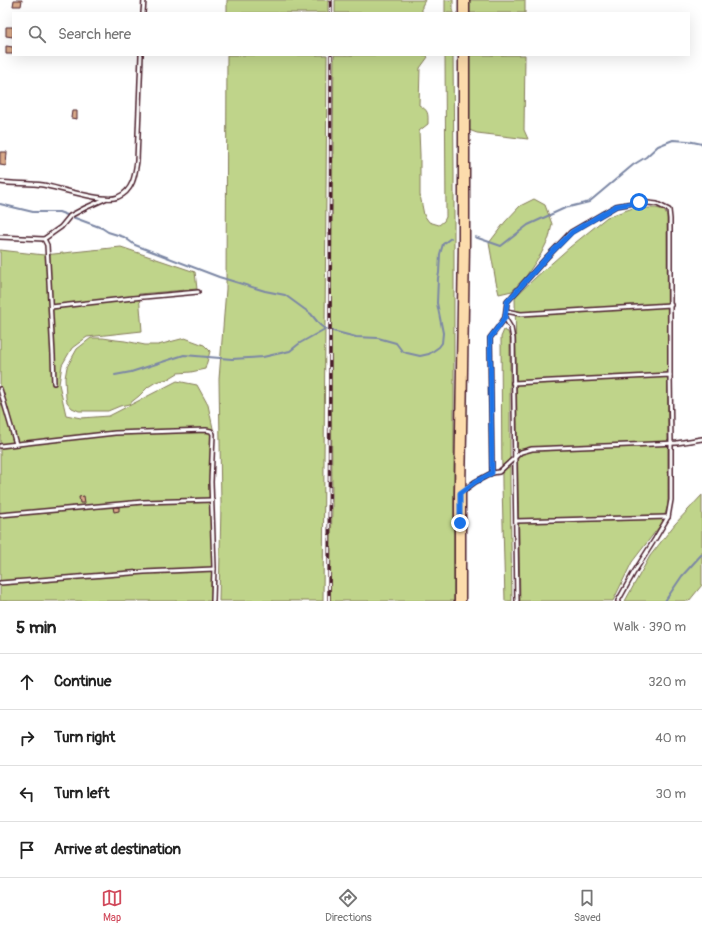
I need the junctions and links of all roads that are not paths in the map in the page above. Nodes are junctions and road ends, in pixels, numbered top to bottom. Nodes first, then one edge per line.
1 (144, 0) edge
2 (464, 0) edge
3 (143, 12) edge
4 (464, 12) edge
5 (141, 56) edge
6 (464, 56) edge
7 (0, 182) edge
8 (105, 199) junction
9 (0, 237) edge
10 (44, 239) junction
11 (198, 292) dead end
12 (671, 305) junction
13 (51, 307) junction
14 (506, 311) junction
15 (505, 318) junction
16 (670, 375) junction
17 (54, 383) dead end
18 (513, 383) junction
19 (0, 389) edge
20 (702, 439) edge
21 (671, 443) junction
22 (16, 444) junction
23 (0, 446) edge
24 (515, 458) junction
25 (492, 473) junction
26 (460, 493) junction
27 (212, 500) junction
28 (0, 515) edge
29 (668, 517) junction
30 (516, 521) junction
31 (214, 569) junction
32 (0, 583) edge
33 (213, 601) edge
34 (460, 601) edge
35 (517, 601) edge
36 (618, 601) edge

1 - 3 lane
2 - 4 main road
5 - 8 lane
6 - 26 main road
7 - 8 lane
8 - 10 lane
9 - 10 lane
10 - 13 lane
11 - 13 lane
12 - 14 lane
12 - 14 lane
12 - 16 lane
13 - 17 lane
14 - 15 lane
15 - 18 lane
15 - 25 lane
16 - 18 lane
16 - 21 lane
18 - 24 lane
19 - 22 lane
20 - 21 lane
21 - 24 lane
21 - 29 lane
22 - 23 lane
22 - 27 lane
24 - 25 lane
24 - 30 lane
25 - 26 lane
26 - 34 main road
27 - 28 lane
27 - 31 lane
29 - 30 lane
29 - 36 lane
30 - 35 lane
31 - 32 lane
31 - 33 lane

